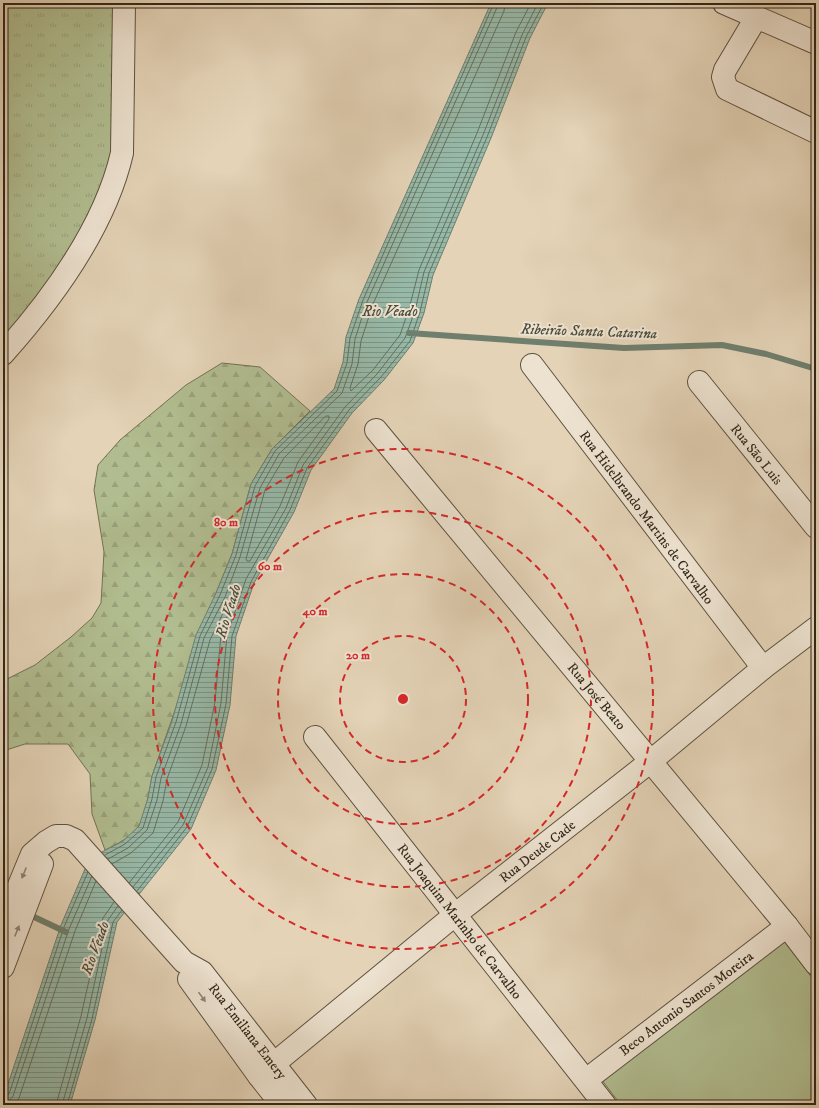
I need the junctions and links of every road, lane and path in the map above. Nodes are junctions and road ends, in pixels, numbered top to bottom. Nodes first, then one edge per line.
1 (124, 3) edge
2 (724, 3) edge
3 (756, 18) junction
4 (816, 43) edge
5 (816, 132) edge
6 (3, 354) edge
7 (532, 365) dead end
8 (698, 382) dead end
9 (376, 430) dead end
10 (816, 527) edge
11 (816, 628) edge
12 (763, 668) junction
13 (315, 738) dead end
14 (651, 761) junction
15 (46, 842) junction
16 (456, 914) junction
17 (3, 924) edge
18 (787, 926) junction
19 (816, 964) edge
20 (3, 967) edge
21 (266, 1070) junction
22 (586, 1080) junction
23 (282, 1105) edge
24 (306, 1105) edge
25 (605, 1105) edge

1 - 6 street
2 - 3 street
3 - 4 street
3 - 5 street
7 - 12 street, Rua Hidelbrando Martins de Carvalho
8 - 10 street, Rua São Luis
9 - 14 street, Rua José Beato
11 - 12 street, Rua Deude Cade
12 - 14 street, Rua Deude Cade
13 - 16 street, Rua Joaquim Marinho de Carvalho
14 - 16 street, Rua Deude Cade
14 - 18 street, Rua José Beato
15 -> 17 street
20 -> 15 street
15 - 21 street, Rua Emiliana Emery
16 - 21 street, Rua Deude Cade
16 - 22 street, Rua Joaquim Marinho de Carvalho
18 - 19 street, Rua José Beato
18 - 22 street, Beco Antonio Santos Moreira
21 - 23 street, Rua Emiliana Emery
21 - 24 street, Rua Emiliana Emery
22 - 25 street, Rua Joaquim Marinho de Carvalho

